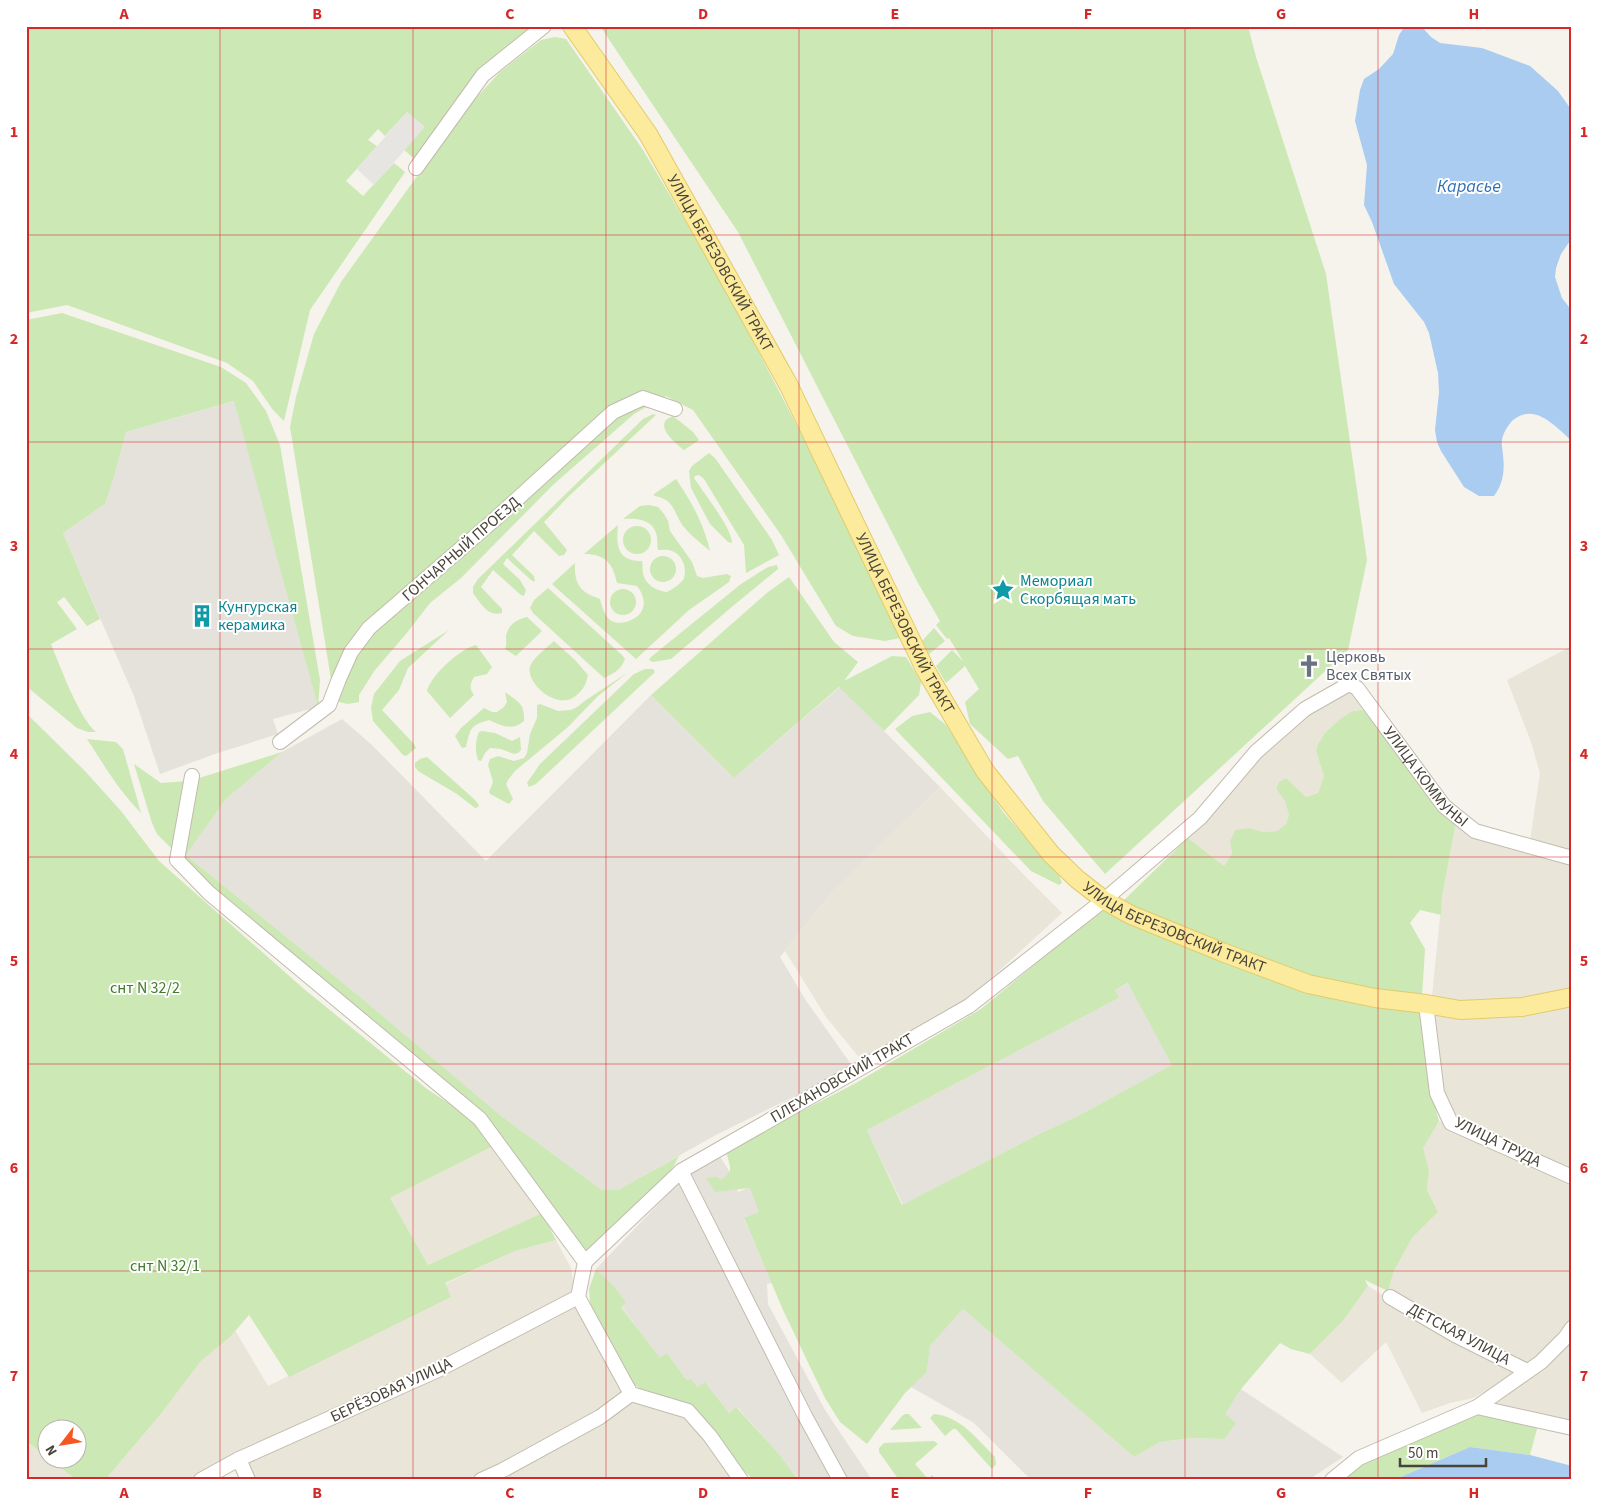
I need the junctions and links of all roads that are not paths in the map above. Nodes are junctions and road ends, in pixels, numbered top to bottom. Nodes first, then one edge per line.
1 (544, 26) edge
2 (572, 26) edge
3 (416, 168) dead end
4 (675, 409) dead end
5 (1357, 688) joint
6 (280, 742) dead end
7 (192, 776) dead end
8 (1572, 858) edge
9 (1104, 900) junction
10 (1572, 997) edge
11 (1426, 1004) junction
12 (681, 1171) junction
13 (1572, 1177) edge
14 (585, 1262) junction
15 (1390, 1296) dead end
16 (578, 1297) junction
17 (1572, 1328) edge
18 (1527, 1371) junction
19 (631, 1394) junction
20 (1477, 1407) junction
21 (1572, 1428) edge
22 (239, 1459) junction
23 (505, 1475) edge
24 (201, 1480) edge
25 (248, 1480) edge
26 (481, 1480) edge
27 (740, 1480) edge
28 (840, 1480) edge
29 (1332, 1480) edge

1 - 3 street
2 - 9 main road, УЛИЦА БЕРЕЗОВСКИЙ ТРАКТ
4 - 6 street, ГОНЧАРНЫЙ ПРОЕЗД
5 - 8 street, УЛИЦА КОММУНЫ
5 - 9 street, ПЛЕХАНОВСКИЙ ТРАКТ
7 - 14 street
9 - 11 main road, УЛИЦА БЕРЕЗОВСКИЙ ТРАКТ
9 - 12 street, ПЛЕХАНОВСКИЙ ТРАКТ
10 - 11 main road
11 - 13 street, УЛИЦА ТРУДА
12 - 14 street, ПЛЕХАНОВСКИЙ ТРАКТ
12 - 28 street
14 - 16 street
15 - 18 street, ДЕТСКАЯ УЛИЦА
16 - 19 street
16 - 22 street, БЕРЁЗОВАЯ УЛИЦА
17 - 18 street
18 - 20 street
19 - 23 street
19 - 27 street
20 - 21 street
20 - 29 street
22 - 24 street, БЕРЁЗОВАЯ УЛИЦА
22 - 25 street
23 - 26 street

